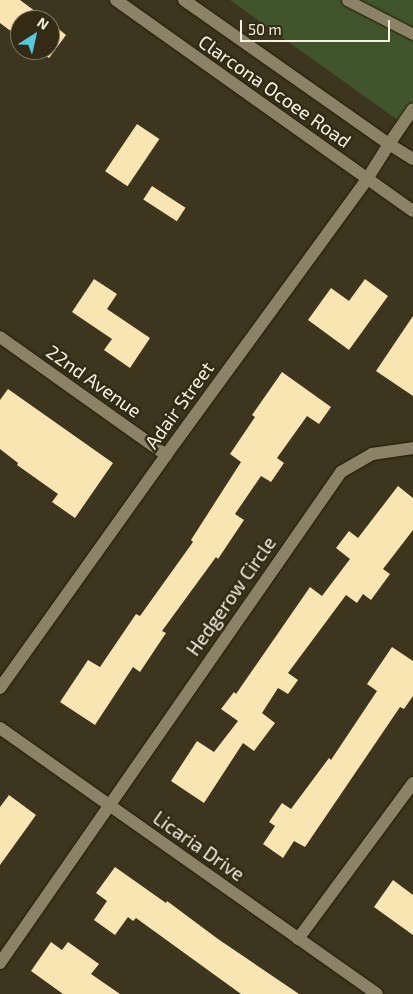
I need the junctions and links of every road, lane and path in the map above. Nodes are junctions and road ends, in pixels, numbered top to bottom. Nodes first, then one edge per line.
1 (116, 0) edge
2 (184, 0) edge
3 (347, 0) edge
4 (413, 34) edge
5 (413, 109) edge
6 (389, 144) junction
7 (413, 159) edge
8 (367, 179) junction
9 (413, 211) edge
10 (0, 337) edge
11 (413, 448) edge
12 (166, 455) junction
13 (0, 688) edge
14 (0, 728) edge
15 (413, 783) edge
16 (108, 806) junction
17 (298, 939) junction
18 (0, 963) edge
19 (377, 994) edge

1 - 8 street, Clarcona Ocoee Road
2 - 6 street, Clarcona Ocoee Road
3 - 4 lane
5 - 6 street, Adair Street
6 - 7 street, Clarcona Ocoee Road
6 - 8 street, Adair Street
8 - 9 street, Clarcona Ocoee Road
8 - 12 street, Adair Street
10 - 12 street, 22nd Avenue
11 - 16 street, Hedgerow Circle
12 - 13 street, Adair Street
14 - 16 street, Licaria Drive
15 - 17 street
16 - 17 street, Licaria Drive
16 - 18 street, Hedgerow Circle
17 - 19 street, Licaria Drive

